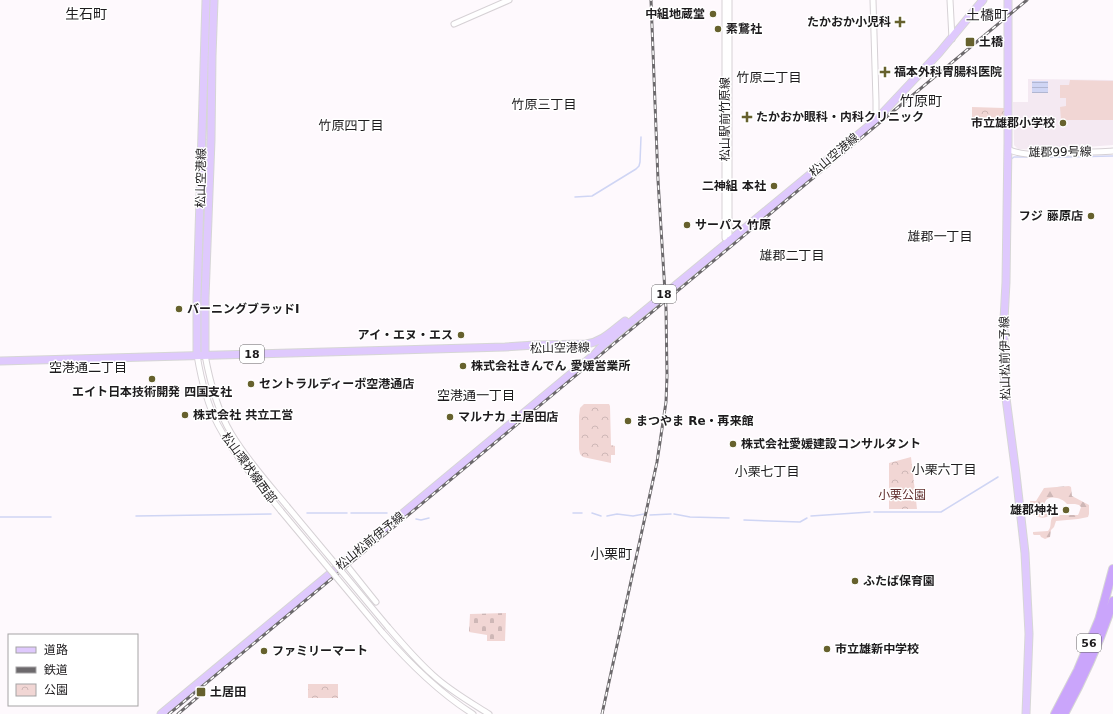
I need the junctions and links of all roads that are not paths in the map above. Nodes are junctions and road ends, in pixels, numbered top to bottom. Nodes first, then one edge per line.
1 (206, 0) edge
2 (214, 0) edge
3 (509, 0) edge
4 (725, 0) edge
5 (728, 0) edge
6 (873, 0) edge
7 (950, 0) edge
8 (983, 0) edge
9 (1008, 0) edge
10 (454, 24) dead end
11 (952, 39) junction
12 (727, 67) junction
13 (876, 120) junction
14 (1008, 149) junction
15 (1113, 151) edge
16 (727, 240) junction
17 (574, 346) junction
18 (505, 347) junction
19 (596, 347) junction
20 (201, 355) junction
21 (0, 361) edge
22 (344, 562) junction
23 (1113, 569) edge
24 (1113, 601) edge
25 (376, 602) dead end
26 (161, 714) edge
27 (473, 714) edge
28 (489, 714) edge
29 (1026, 714) edge
30 (1055, 714) edge
31 (1064, 714) edge

1 - 20 main road, 松山空港線
2 - 20 main road, 松山空港線
3 - 10 street
4 - 12 street, 松山駅前竹原線
5 - 12 street, 松山駅前竹原線
6 - 13 street
7 - 11 street
8 - 11 main road, 松山空港線 / 18
9 - 14 main road, 松山松前伊予線
11 - 13 main road, 松山空港線 / 18
12 - 16 street, 松山駅前竹原線
13 - 16 main road, 松山空港線 / 18
14 - 15 street, 雄郡99号線
14 - 29 main road, 松山松前伊予線
16 - 19 main road, 松山空港線 / 18
17 - 18 main road, 松山空港線 / 18
17 - 18 main road, 松山空港線 / 18
17 - 19 main road, 18
17 - 19 main road, 松山空港線 / 18
18 - 20 main road, 松山空港線 / 18
19 - 22 main road, 松山松前伊予線
20 - 21 main road, 松山空港線 / 18
20 - 27 street, 松山環状線西部, bridge
20 - 28 street, 松山環状線西部, bridge
22 - 25 street
22 - 26 main road, 松山松前伊予線
23 - 30 highway, 56
24 - 31 highway, 56

